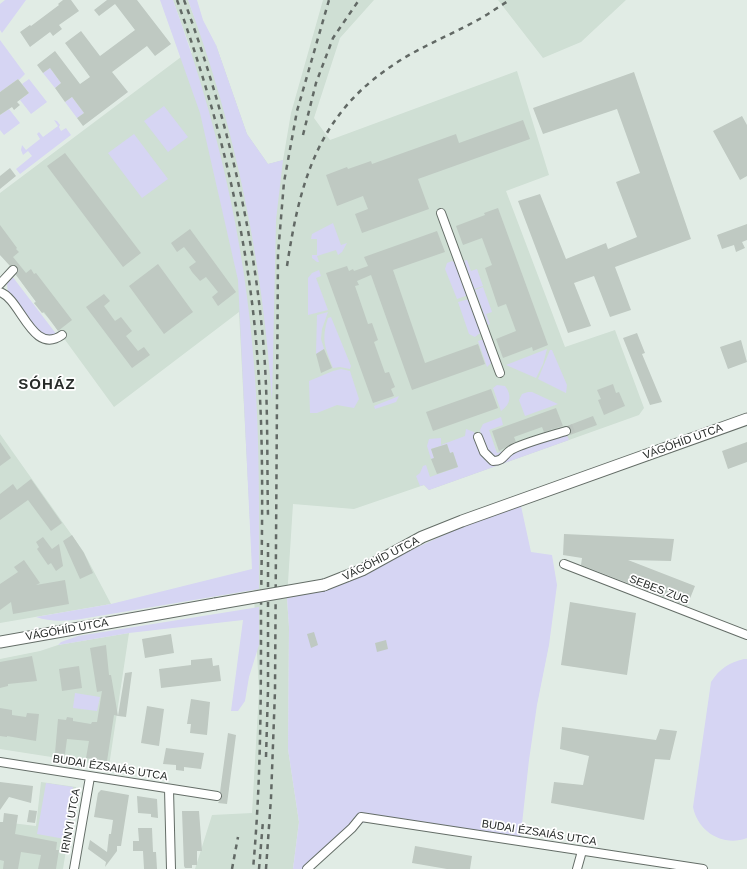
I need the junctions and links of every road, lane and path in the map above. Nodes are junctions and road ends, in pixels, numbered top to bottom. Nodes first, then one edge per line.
1 (441, 213) dead end
2 (13, 270) dead end
3 (0, 284) edge
4 (0, 292) edge
5 (62, 335) dead end
6 (500, 373) dead end
7 (747, 419) edge
8 (566, 431) tunnel mouth
9 (478, 437) dead end
10 (564, 564) dead end
11 (747, 635) edge
12 (0, 642) edge
13 (0, 762) edge
14 (90, 776) junction
15 (169, 789) junction
16 (217, 796) dead end
17 (582, 851) junction
18 (74, 869) edge
19 (171, 869) edge
20 (307, 869) edge
21 (577, 869) edge
22 (703, 869) edge

1 - 6 street
2 - 3 street
4 - 5 street
7 - 12 main road, VÁGÓHÍD UTCA, bridge
8 - 9 street
10 - 11 street, SEBES ZUG
13 - 14 street, BUDAI ÉZSAIÁS UTCA
14 - 15 street, BUDAI ÉZSAIÁS UTCA
14 - 18 street, IRINYI UTCA
15 - 16 street, BUDAI ÉZSAIÁS UTCA
15 - 19 street
17 - 20 street, BUDAI ÉZSAIÁS UTCA
17 - 21 street
17 - 22 street, BUDAI ÉZSAIÁS UTCA

